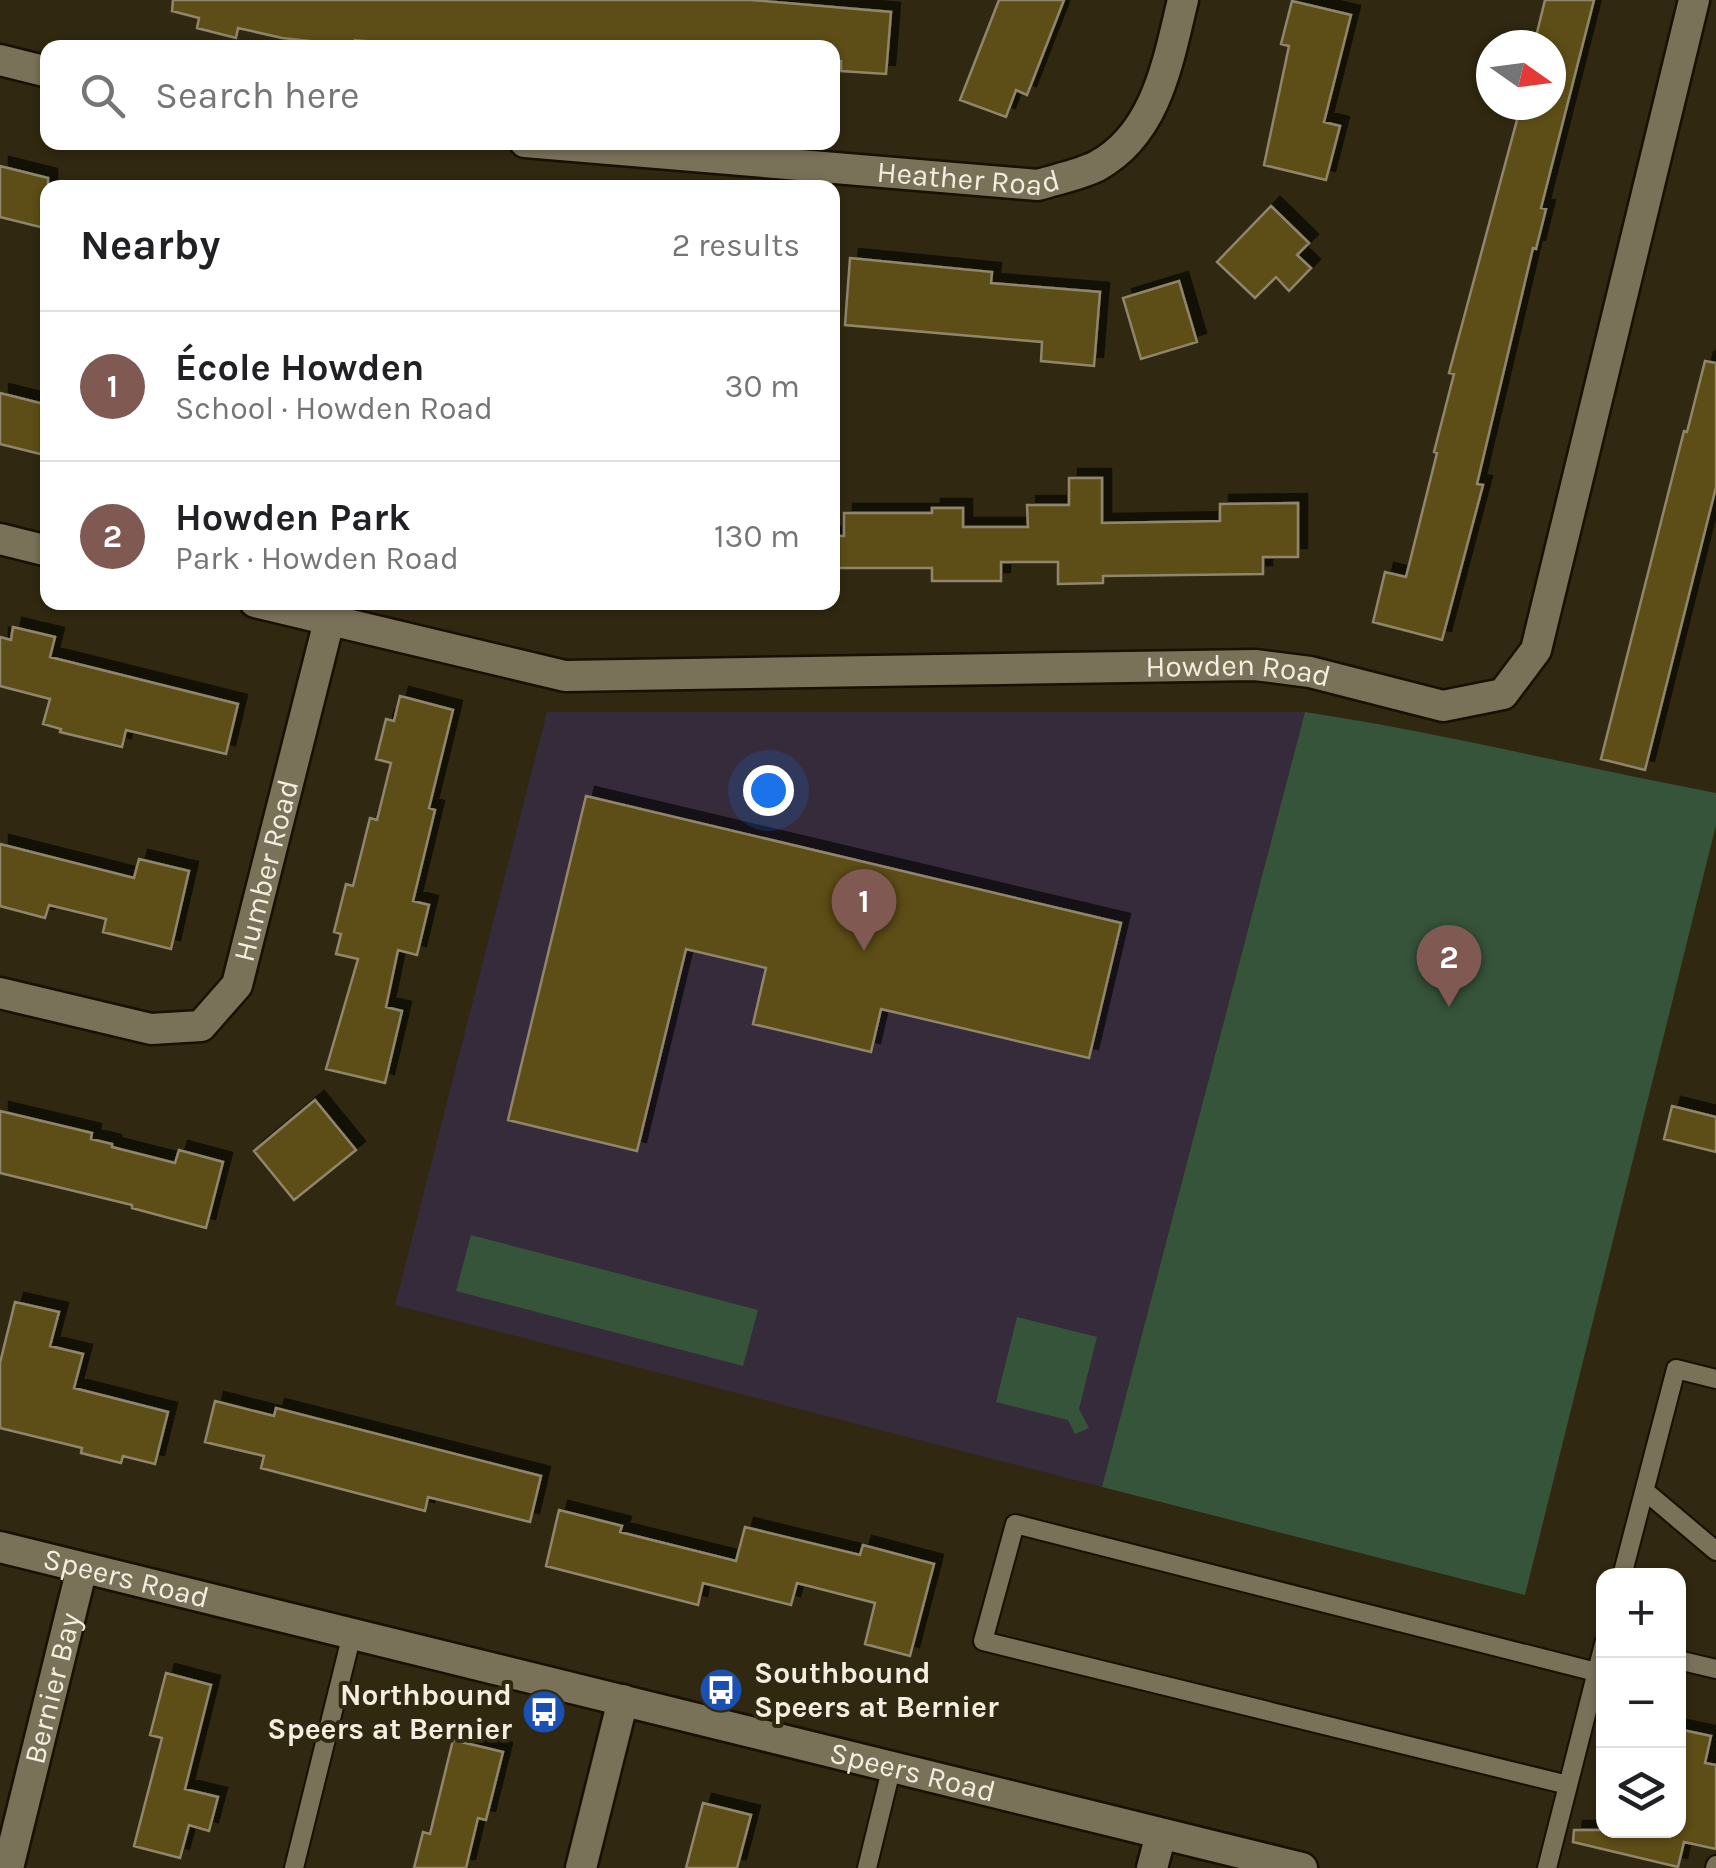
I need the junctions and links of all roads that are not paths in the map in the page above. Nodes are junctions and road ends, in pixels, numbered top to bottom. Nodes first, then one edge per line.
1 (1183, 0) edge
2 (1694, 0) edge
3 (1707, 0) edge
4 (1716, 2) edge
5 (0, 60) edge
6 (40, 70) edge
7 (621, 150) edge
8 (0, 540) edge
9 (40, 549) edge
10 (287, 610) edge
11 (329, 621) junction
12 (0, 992) edge
13 (1716, 1379) edge
14 (1645, 1491) junction
15 (0, 1547) edge
16 (1716, 1551) edge
17 (82, 1568) junction
18 (1624, 1568) edge
19 (352, 1634) junction
20 (1686, 1662) edge
21 (1716, 1669) edge
22 (1596, 1672) joint
23 (622, 1700) junction
24 (892, 1766) junction
25 (1568, 1786) junction
26 (1161, 1834) junction
27 (8, 1868) edge
28 (294, 1868) edge
29 (581, 1868) edge
30 (867, 1868) edge
31 (1152, 1868) edge
32 (1302, 1868) edge
33 (1547, 1868) edge

1 - 7 street, Heather Road
2 - 11 street, Howden Road
3 - 4 street
5 - 6 street
8 - 9 street
10 - 11 street, Howden Road
11 - 12 street, Humber Road
13 - 14 lane
14 - 16 lane
14 - 18 lane
15 - 17 street, Speers Road
17 - 19 street, Speers Road
17 - 27 street, Bernier Bay
19 - 23 street, Speers Road
19 - 28 lane
20 - 21 lane
22 - 25 lane
22 - 25 lane
23 - 24 street, Speers Road
23 - 29 street
24 - 26 street, Speers Road
24 - 30 lane
25 - 33 lane
26 - 31 street
26 - 32 street, Speers Road

